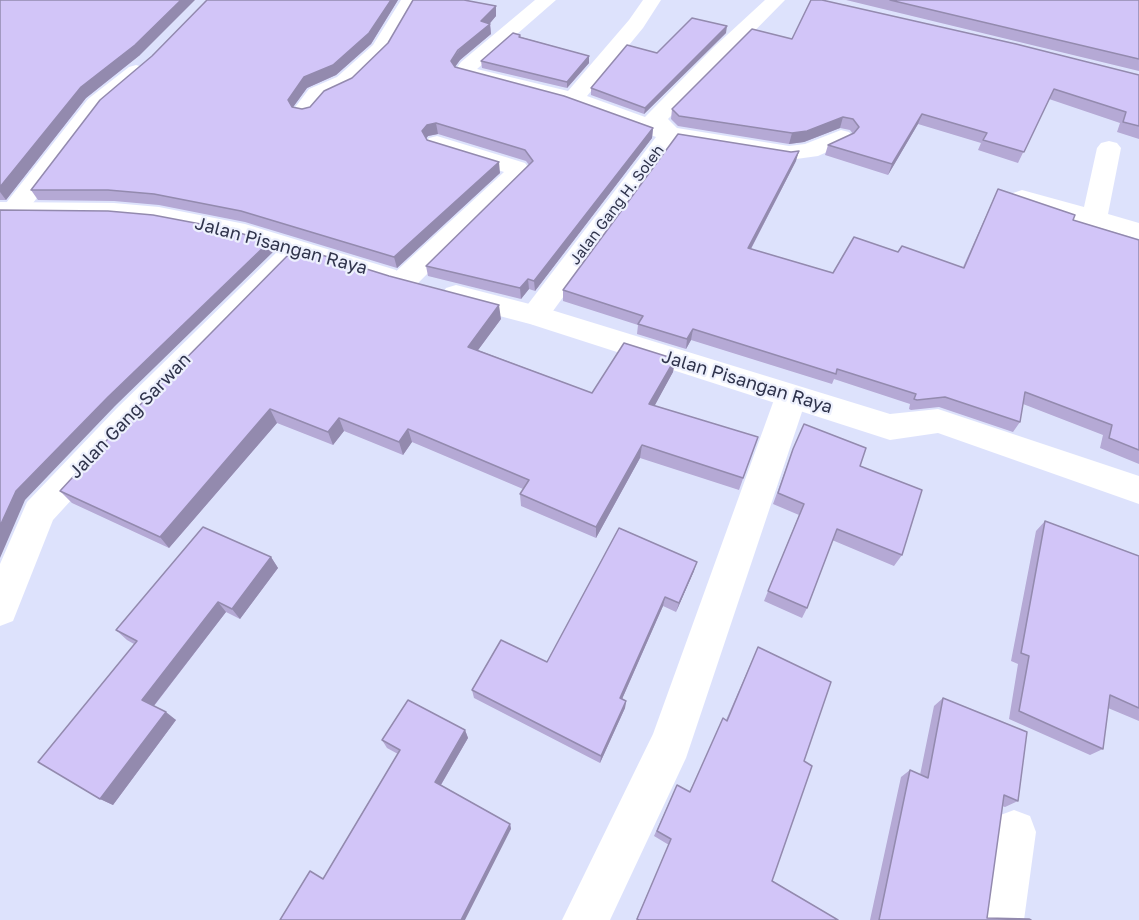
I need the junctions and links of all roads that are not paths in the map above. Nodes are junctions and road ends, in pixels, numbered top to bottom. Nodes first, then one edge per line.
1 (411, 0) edge
2 (652, 0) edge
3 (776, 0) edge
4 (544, 1) edge
5 (148, 61) edge
6 (573, 99) junction
7 (304, 110) edge
8 (670, 134) junction
9 (841, 137) edge
10 (436, 143) edge
11 (1109, 148) dead end
12 (1022, 198) edge
13 (8, 210) edge
14 (1094, 219) junction
15 (1139, 231) edge
16 (297, 247) junction
17 (403, 281) junction
18 (535, 315) junction
19 (791, 396) junction
20 (1139, 490) edge
21 (0, 609) edge
22 (1014, 832) dead end
23 (586, 920) edge
24 (1000, 920) edge

1 - 7 street
2 - 6 street
3 - 8 street, Jalan Gang H. Soleh
4 - 6 street
5 - 13 street
6 - 8 street
8 - 9 street
8 - 18 street, Jalan Gang H. Soleh
10 - 17 street
11 - 14 street
12 - 14 street
13 - 16 street, Jalan Pisangan Raya
14 - 15 street
16 - 17 street, Jalan Pisangan Raya
16 - 21 street, Jalan Gang Sarwan
17 - 18 street, Jalan Pisangan Raya
18 - 19 street, Jalan Pisangan Raya
19 - 20 street, Jalan Pisangan Raya
19 - 23 street
22 - 24 street

